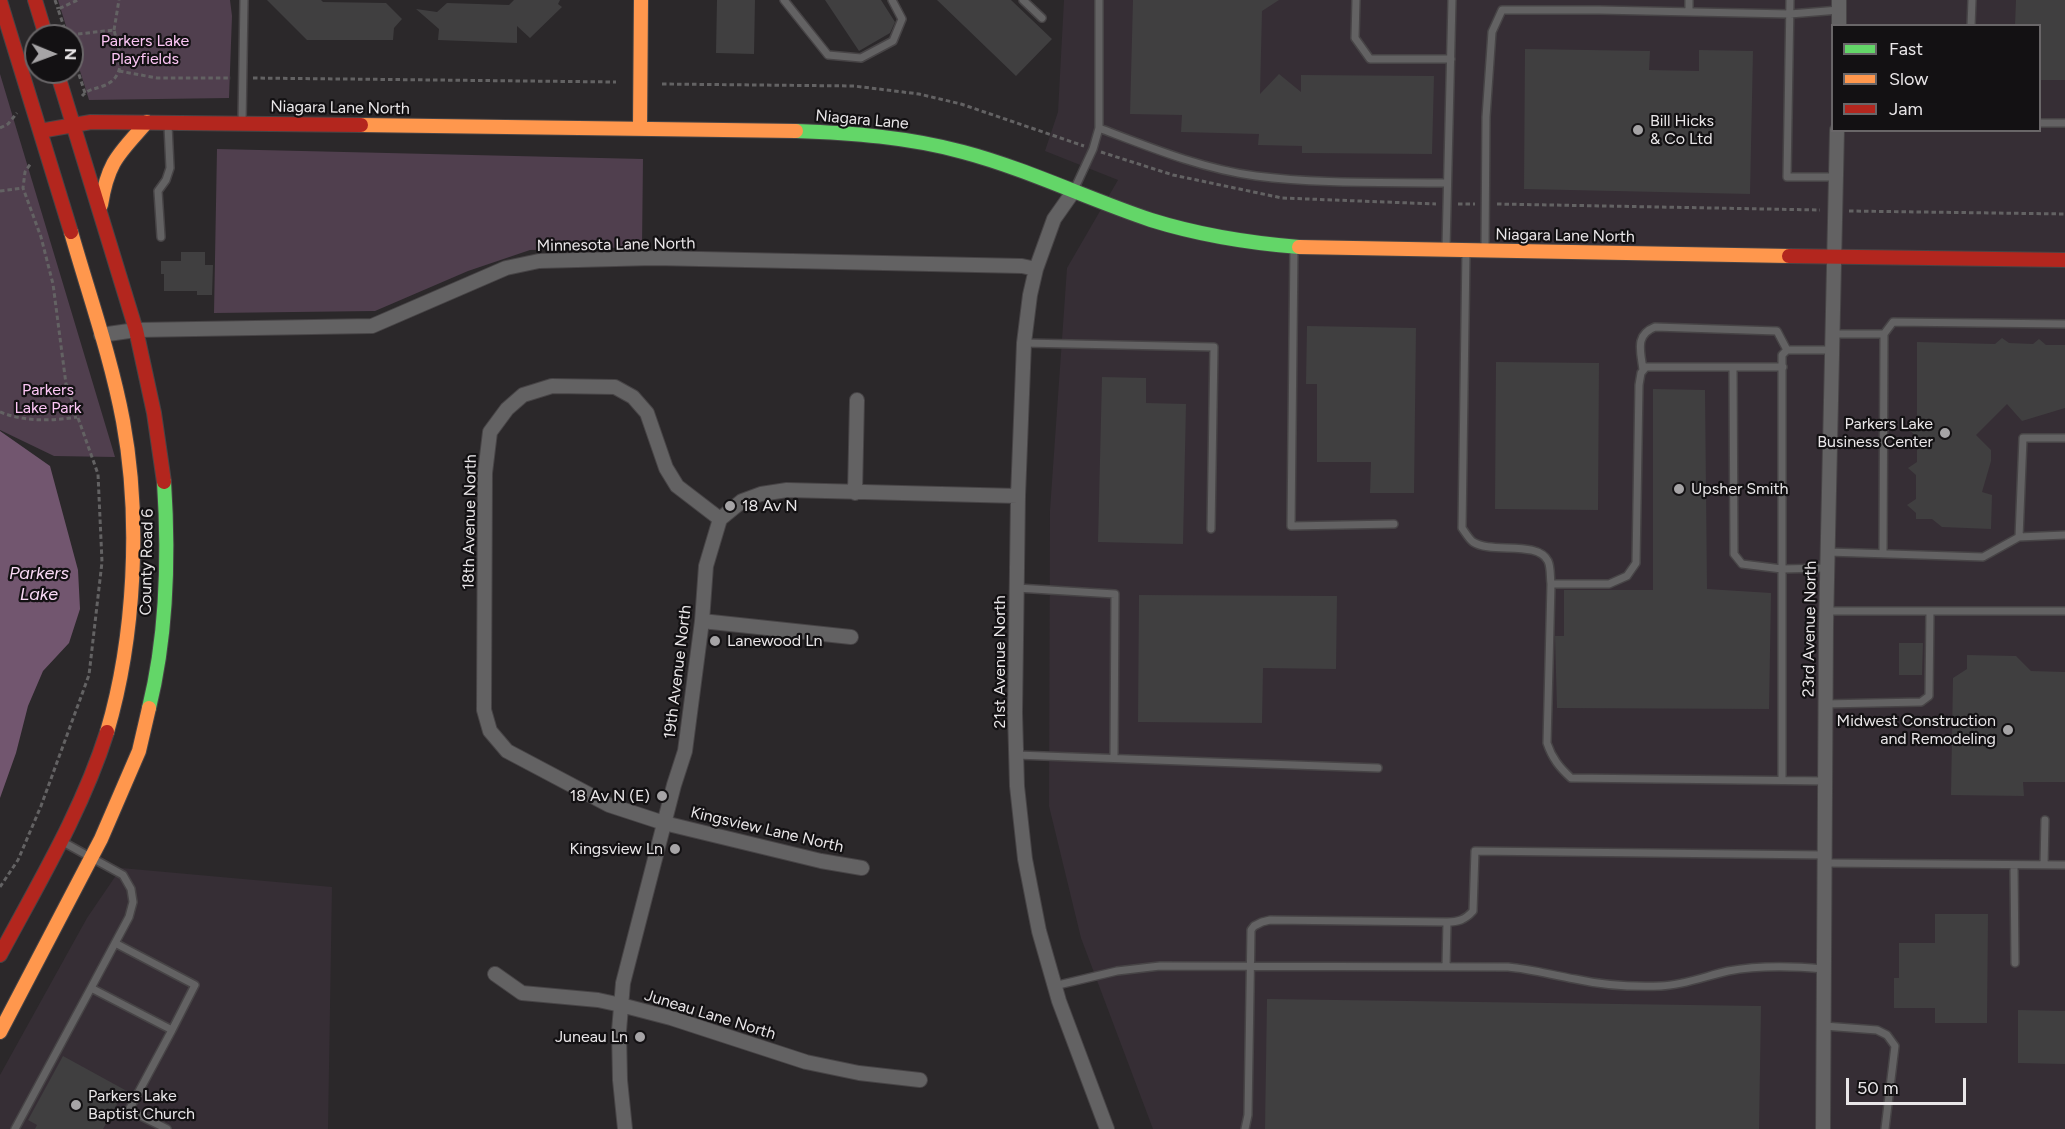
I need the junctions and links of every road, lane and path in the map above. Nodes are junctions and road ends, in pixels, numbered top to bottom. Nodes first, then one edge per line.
1 (35, 0) edge
2 (55, 0) edge
3 (78, 0) edge
4 (119, 0) edge
5 (244, 0) edge
6 (640, 0) edge
7 (784, 0) edge
8 (892, 0) edge
9 (1023, 0) edge
10 (1099, 0) edge
11 (1356, 0) edge
12 (1452, 0) edge
13 (1689, 0) edge
14 (1790, 0) edge
15 (1972, 0) edge
16 (0, 1) edge
17 (1839, 5) edge
18 (58, 9) junction
19 (1689, 11) junction
20 (1790, 14) junction
21 (1042, 18) dead end
22 (42, 24) edge
23 (63, 24) edge
24 (1839, 24) edge
25 (1971, 24) edge
26 (114, 30) junction
27 (84, 33) edge
28 (1451, 59) junction
29 (119, 71) junction
30 (243, 78) junction
31 (616, 82) dead end
32 (61, 84) edge
33 (80, 84) edge
34 (19, 111) dead end
35 (147, 122) junction
36 (168, 123) junction
37 (242, 123) junction
38 (2041, 123) edge
39 (2065, 123) edge
40 (74, 124) junction
41 (0, 128) edge
42 (1099, 128) junction
43 (640, 129) junction
44 (40, 130) junction
45 (1837, 132) edge
46 (34, 159) dead end
47 (1836, 177) junction
48 (1448, 183) junction
49 (22, 188) junction
50 (0, 191) edge
51 (1073, 192) junction
52 (100, 210) junction
53 (1849, 211) dead end
54 (2065, 214) edge
55 (161, 237) dead end
56 (1294, 247) junction
57 (1446, 251) junction
58 (1466, 251) junction
59 (1485, 251) junction
60 (1834, 257) junction
61 (2065, 260) edge
62 (1036, 268) junction
63 (2065, 324) edge
64 (136, 330) junction
65 (1832, 334) junction
66 (1884, 334) junction
67 (101, 335) junction
68 (1024, 343) junction
69 (1787, 350) junction
70 (1832, 350) junction
71 (1733, 367) junction
72 (1783, 367) junction
73 (1643, 370) junction
74 (857, 400) dead end
75 (0, 412) edge
76 (77, 417) junction
77 (2065, 438) edge
78 (855, 493) junction
79 (1018, 496) junction
80 (720, 519) junction
81 (1394, 524) dead end
82 (1211, 529) dead end
83 (2065, 535) edge
84 (2019, 537) junction
85 (1828, 552) junction
86 (1883, 553) junction
87 (1827, 568) junction
88 (1782, 569) junction
89 (1551, 584) junction
90 (1017, 588) junction
91 (1827, 610) junction
92 (1930, 611) junction
93 (2065, 611) edge
94 (702, 621) junction
95 (851, 637) dead end
96 (1825, 704) junction
97 (1016, 755) junction
98 (1114, 757) junction
99 (1378, 768) dead end
100 (1782, 780) junction
101 (1825, 781) junction
102 (2045, 820) dead end
103 (664, 823) junction
104 (61, 840) junction
105 (92, 858) junction
106 (1825, 859) junction
107 (2014, 865) junction
108 (2044, 865) junction
109 (2065, 865) edge
110 (862, 868) dead end
111 (0, 887) edge
112 (1447, 922) junction
113 (115, 943) junction
114 (0, 955) edge
115 (2015, 963) dead end
116 (1249, 966) junction
117 (1446, 967) junction
118 (1824, 969) junction
119 (495, 974) dead end
120 (1054, 986) junction
121 (91, 988) junction
122 (621, 1005) junction
123 (1824, 1026) junction
124 (172, 1030) junction
125 (0, 1032) edge
126 (920, 1080) dead end
127 (15, 1129) edge
128 (167, 1129) edge
129 (626, 1129) edge
130 (1107, 1129) edge
131 (1245, 1129) edge
132 (1822, 1129) edge
133 (1885, 1129) edge

1 - 22 street
2 - 18 path
3 - 18 path
4 - 26 path
5 - 30 lane
6 - 43 street
7 - 8 lane
9 - 21 lane
10 - 42 lane
11 - 28 lane
12 - 28 lane
13 - 19 lane
14 - 20 lane
15 - 25 lane
16 - 44 street, County Road 6
17 - 20 lane
17 - 24 street
18 - 23 path
19 - 20 lane
19 - 59 lane
20 - 47 lane
26 - 27 path
26 - 29 path
28 - 48 lane
29 - 30 path
29 - 33 path
30 - 31 path
30 - 37 lane
32 - 40 street, County Road 6
34 - 41 path
35 - 36 street, Niagara Lane North
35 - 40 street, Niagara Lane North
35 - 52 street
36 - 37 street, Niagara Lane North
36 - 55 lane
37 - 43 street, Niagara Lane North
38 - 39 lane
40 - 44 street, Niagara Lane North
40 - 52 street, County Road 6
42 - 48 lane
42 - 51 lane
43 - 51 street, Niagara Lane
44 - 67 street, County Road 6
45 - 47 street, 23rd Avenue North
46 - 49 path
47 - 60 street, 23rd Avenue North
48 - 57 lane
49 - 50 path
49 - 76 path
51 - 56 street, Niagara Lane North
51 - 62 street, 21st Avenue North
52 - 64 street, County Road 6
53 - 54 path
56 - 57 street, Niagara Lane North
56 - 81 lane
57 - 58 street, Niagara Lane North
58 - 59 street, Niagara Lane North
58 - 89 lane
59 - 60 street, Niagara Lane North
60 - 61 street, Niagara Lane North
60 - 65 street, 23rd Avenue North
62 - 64 street, Minnesota Lane North
62 - 68 street, 21st Avenue North
63 - 66 lane
64 - 67 street, Minnesota Lane North
64 - 105 street, County Road 6
65 - 66 lane
65 - 70 street, 23rd Avenue North
66 - 86 lane
67 - 104 street, County Road 6
68 - 79 street, 21st Avenue North
68 - 82 lane
69 - 70 lane
69 - 72 lane
69 - 73 lane
70 - 85 street, 23rd Avenue North
71 - 72 lane
71 - 73 lane
71 - 88 lane
72 - 88 lane
73 - 89 lane
74 - 78 street
75 - 76 path
76 - 111 path
77 - 84 lane
78 - 79 street
78 - 80 street
79 - 90 street, 21st Avenue North
80 - 94 street, 19th Avenue North
80 - 103 street, 18th Avenue North
83 - 84 lane
84 - 86 lane
85 - 86 lane
85 - 87 street, 23rd Avenue North
87 - 88 lane
87 - 91 street, 23rd Avenue North
88 - 100 lane
89 - 100 lane
90 - 97 street, 21st Avenue North
90 - 98 lane
91 - 92 lane
91 - 96 street, 23rd Avenue North
92 - 93 lane
92 - 96 lane
94 - 95 street
94 - 103 street, 19th Avenue North
96 - 101 street, 23rd Avenue North
97 - 98 lane
97 - 120 street, 21st Avenue North
98 - 99 lane
100 - 101 lane
101 - 106 street, 23rd Avenue North
102 - 108 lane
103 - 110 street, Kingsview Lane North
103 - 122 street, 19th Avenue North
104 - 105 lane
104 - 114 street, County Road 6
105 - 113 lane
105 - 125 street, County Road 6
106 - 107 lane
106 - 112 lane
106 - 118 street, 23rd Avenue North
107 - 108 lane
107 - 115 lane
108 - 109 lane
112 - 116 lane
112 - 117 lane
113 - 121 lane
113 - 124 lane
116 - 117 lane
116 - 120 lane
116 - 131 lane
117 - 118 lane
118 - 123 street, 23rd Avenue North
119 - 122 street, Juneau Lane North
120 - 130 street, 21st Avenue North
121 - 124 lane
121 - 127 lane
122 - 126 street, Juneau Lane North
122 - 129 street, 19th Avenue North
123 - 132 street, 23rd Avenue North
123 - 133 lane
124 - 128 lane

